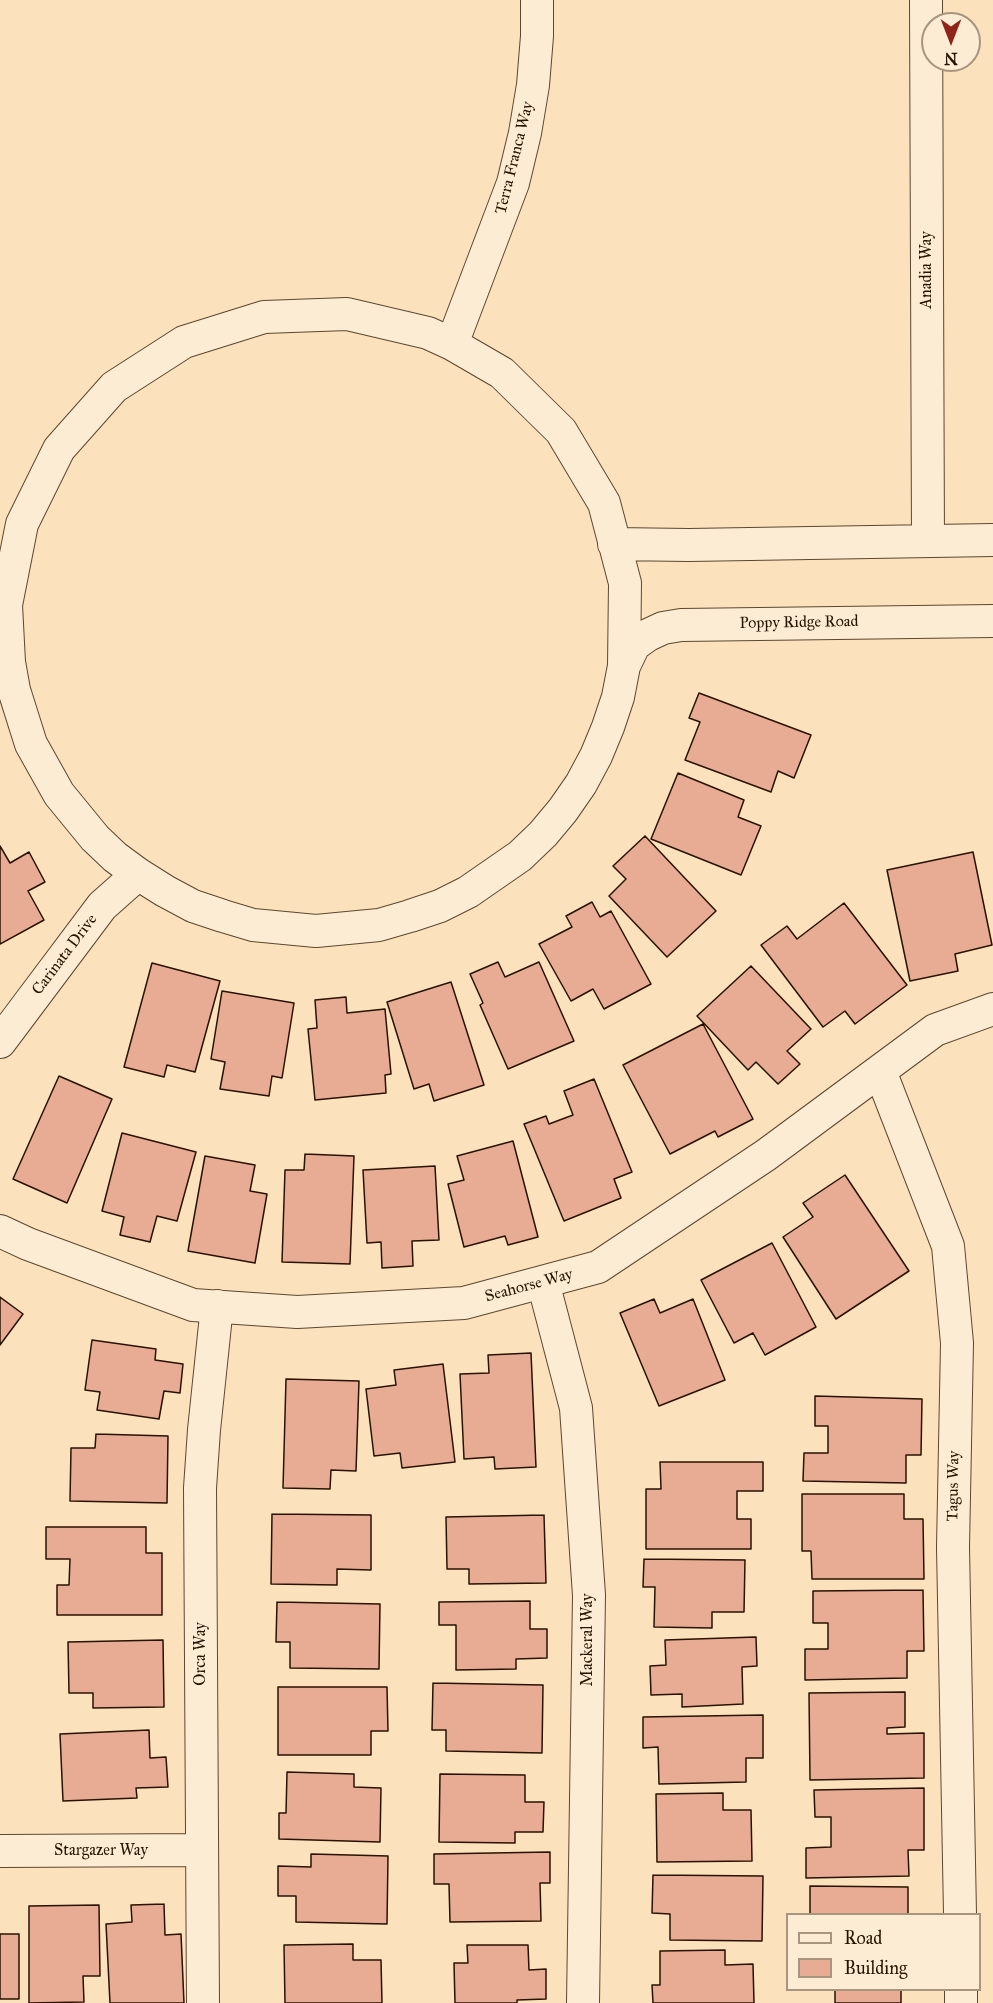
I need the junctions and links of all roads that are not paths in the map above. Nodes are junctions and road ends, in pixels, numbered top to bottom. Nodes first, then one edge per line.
1 (537, 0) edge
2 (926, 0) edge
3 (452, 344) junction
4 (993, 540) edge
5 (928, 541) junction
6 (614, 544) junction
7 (3, 605) edge
8 (993, 621) edge
9 (624, 666) junction
10 (138, 874) junction
11 (993, 1009) edge
12 (0, 1042) edge
13 (880, 1071) junction
14 (0, 1231) edge
15 (543, 1282) junction
16 (217, 1306) junction
17 (202, 1850) junction
18 (0, 1851) edge
19 (960, 1913) edge
20 (203, 2003) edge
21 (583, 2003) edge

1 - 3 street, Terra Franca Way
2 - 5 street, Anadia Way
3 - 6 street, Poppy Ridge Road
3 - 7 street, Poppy Ridge Road
4 - 5 street
5 - 6 street
6 - 9 street, Poppy Ridge Road
7 - 10 street, Poppy Ridge Road
8 - 9 street, Poppy Ridge Road
9 - 10 street, Poppy Ridge Road
10 - 12 street, Carinata Drive
11 - 13 street, Seahorse Way
13 - 15 street, Seahorse Way
13 - 19 street, Tagus Way
14 - 16 street, Seahorse Way
15 - 16 street, Seahorse Way
15 - 21 street, Mackeral Way
16 - 17 street, Orca Way
17 - 18 street, Stargazer Way
17 - 20 street, Orca Way

